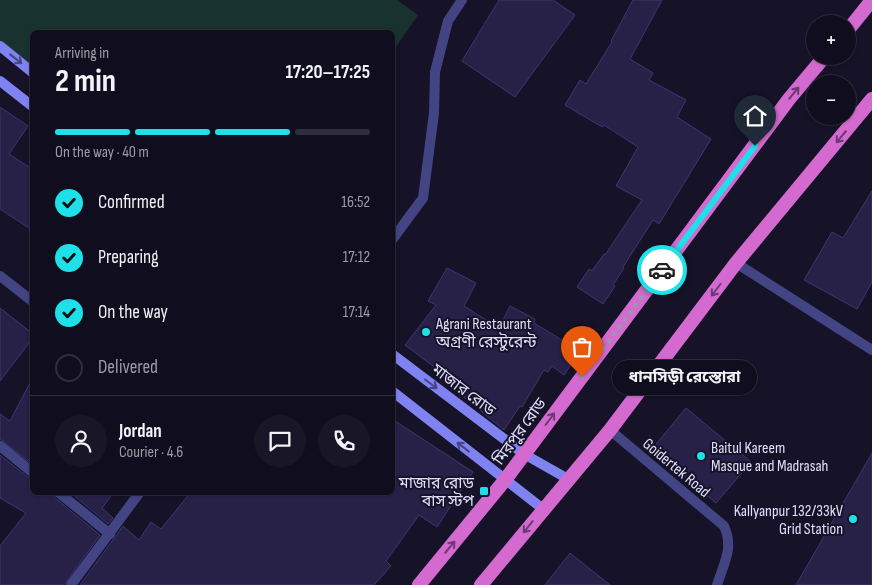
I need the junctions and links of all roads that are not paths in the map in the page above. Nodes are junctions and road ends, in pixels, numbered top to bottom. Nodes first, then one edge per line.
1 (462, 0) edge
2 (872, 0) edge
3 (856, 20) edge
4 (0, 46) edge
5 (817, 65) edge
6 (30, 70) edge
7 (0, 81) edge
8 (872, 99) edge
9 (30, 104) edge
10 (395, 236) edge
11 (736, 263) junction
12 (0, 276) edge
13 (30, 299) edge
14 (872, 350) edge
15 (395, 356) edge
16 (395, 393) edge
17 (610, 430) junction
18 (0, 446) edge
19 (524, 454) junction
20 (30, 470) edge
21 (568, 479) junction
22 (505, 480) junction
23 (62, 495) edge
24 (138, 495) edge
25 (543, 509) junction
26 (110, 534) junction
27 (71, 585) edge
28 (419, 585) edge
29 (481, 585) edge
30 (717, 585) edge

1 - 10 street
2 - 3 highway
4 -> 6 main road
19 -> 5 highway, মিরপুর রোড
7 - 9 main road
8 -> 11 highway
11 - 14 street
11 -> 17 highway
12 - 13 street
15 -> 19 main road, মাজার রোড
22 -> 16 main road
17 - 21 highway
17 - 30 street, Goidertek Road
18 - 20 street
19 - 21 main road, মাজার রোড
19 - 22 highway, মিরপুর রোড
21 - 25 highway
22 - 25 main road
28 -> 22 highway, মিরপুর রোড
23 - 26 street
24 - 26 street
25 -> 29 highway
26 - 27 street

